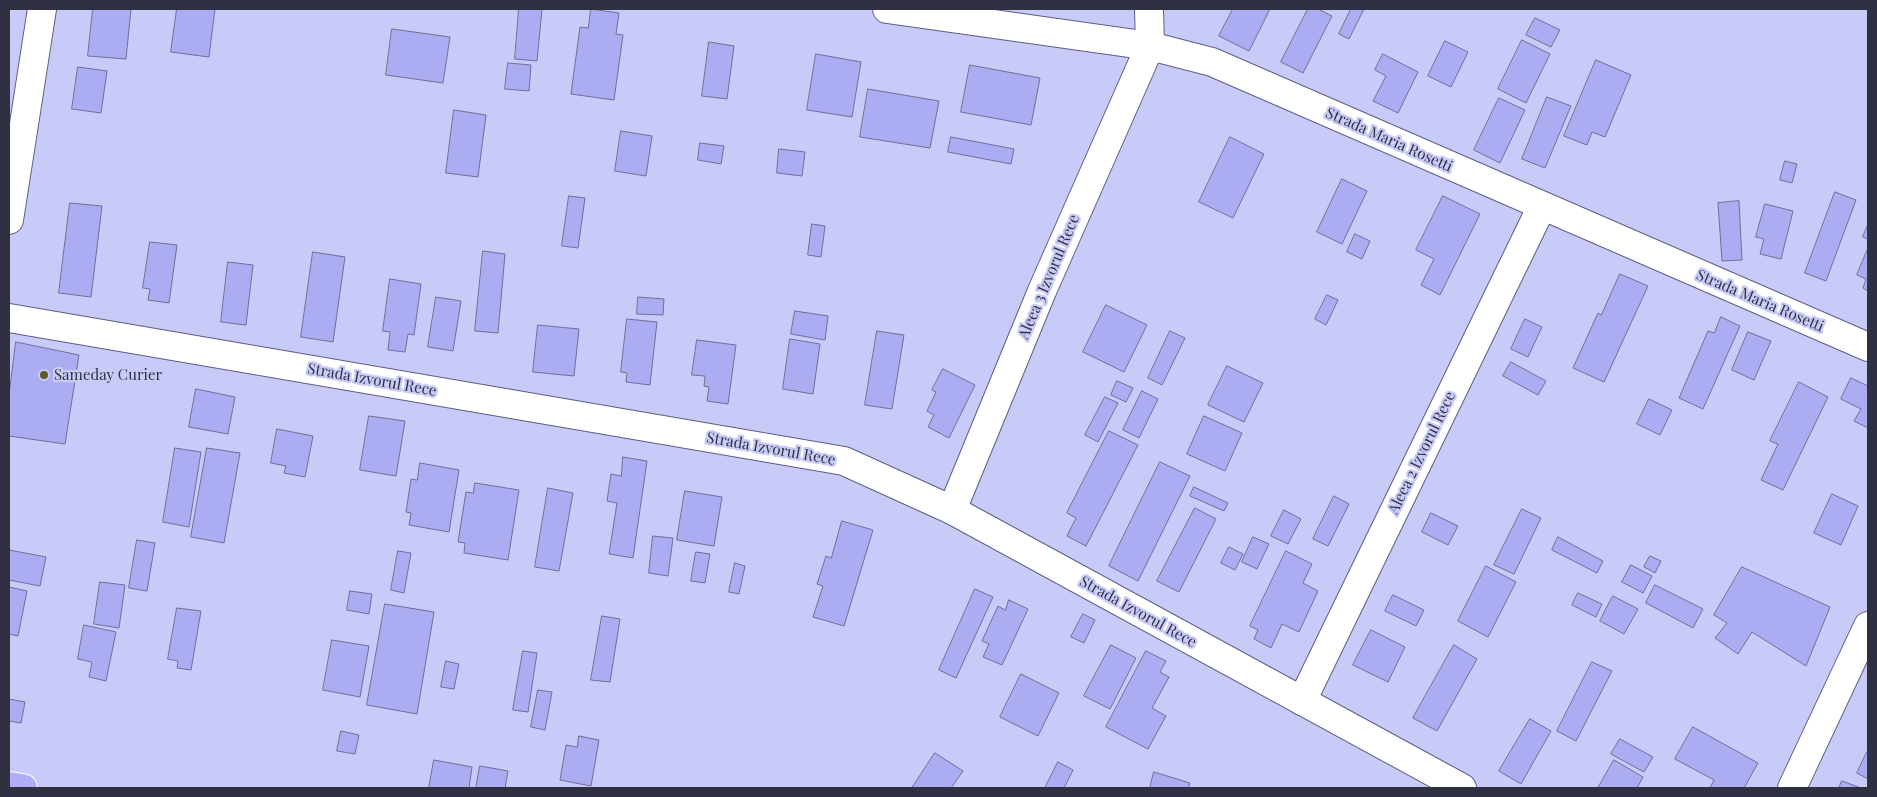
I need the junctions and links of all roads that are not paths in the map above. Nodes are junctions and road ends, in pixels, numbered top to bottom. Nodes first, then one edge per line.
1 (42, 9) edge
2 (887, 9) edge
3 (1149, 9) edge
4 (1150, 46) junction
5 (1542, 206) junction
6 (9, 220) edge
7 (9, 318) edge
8 (1868, 347) edge
9 (952, 510) junction
10 (1868, 626) edge
11 (1302, 701) junction
12 (9, 786) edge
13 (23, 788) edge
14 (1462, 788) edge
15 (1792, 788) edge

1 - 6 street
2 - 4 street, Strada Maria Rosetti
3 - 4 street
4 - 5 street, Strada Maria Rosetti
4 - 9 street, Aleea 3 Izvorul Rece
5 - 8 street, Strada Maria Rosetti
5 - 11 street, Aleea 2 Izvorul Rece
7 - 9 street, Strada Izvorul Rece
9 - 11 street, Strada Izvorul Rece
10 - 15 street
11 - 14 street, Strada Izvorul Rece
12 - 13 main road

